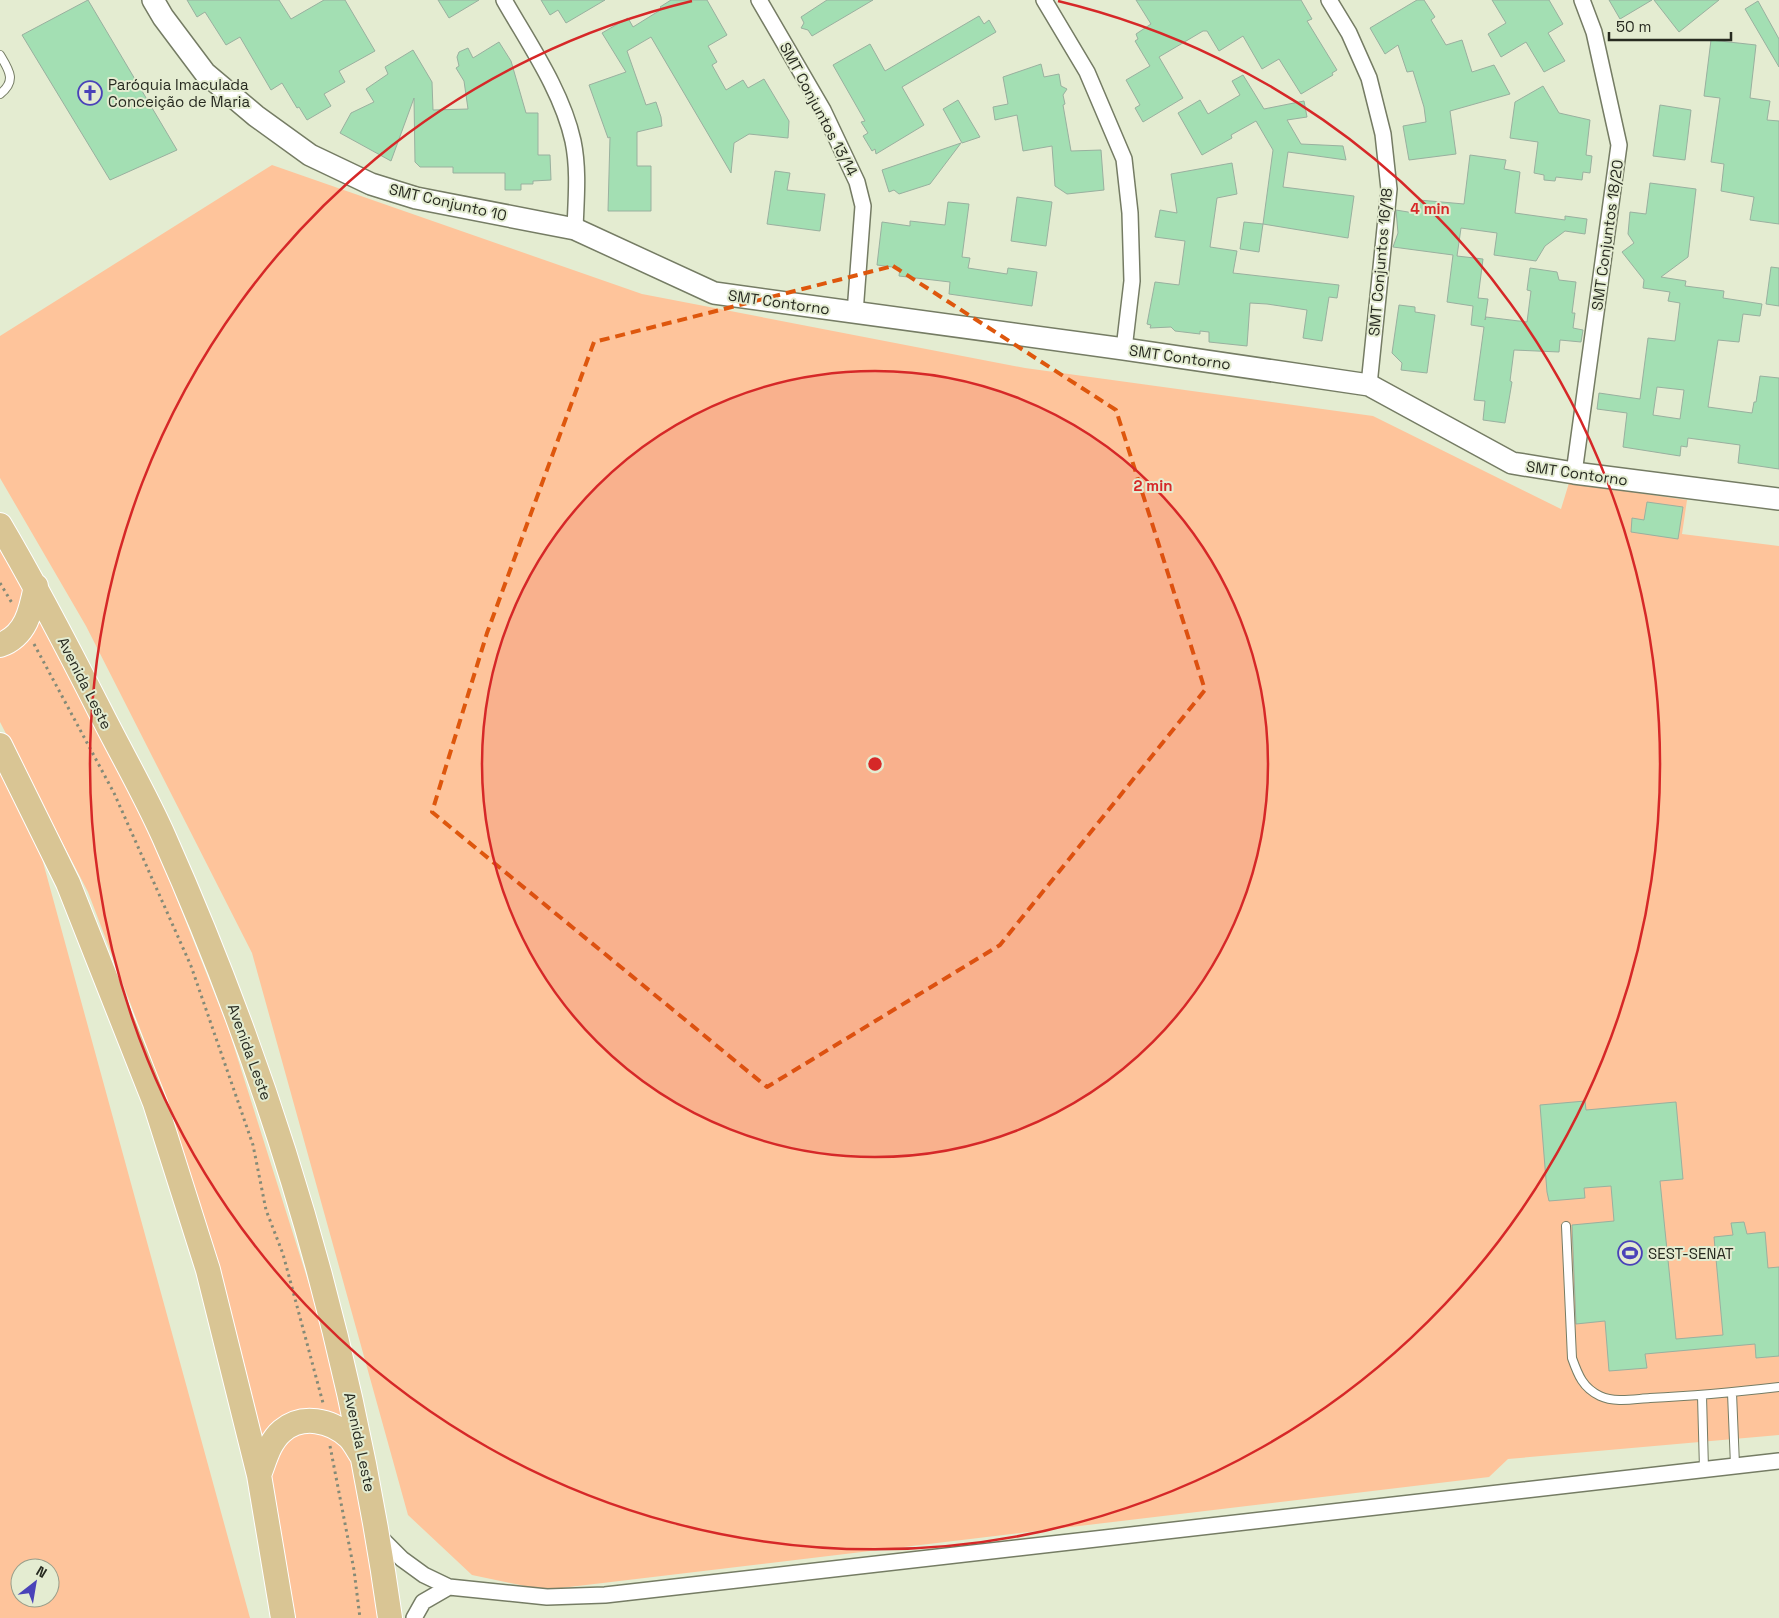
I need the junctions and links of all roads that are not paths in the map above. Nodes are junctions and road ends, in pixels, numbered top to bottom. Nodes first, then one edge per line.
1 (153, 0) edge
2 (504, 0) edge
3 (759, 0) edge
4 (1044, 0) edge
5 (1329, 0) edge
6 (1582, 0) edge
7 (0, 54) edge
8 (0, 94) edge
9 (575, 229) junction
10 (855, 313) junction
11 (1124, 349) junction
12 (1368, 385) junction
13 (1574, 473) junction
14 (1779, 499) edge
15 (0, 525) edge
16 (36, 586) junction
17 (0, 646) edge
18 (0, 745) edge
19 (1566, 1226) dead end
20 (1779, 1387) edge
21 (1732, 1393) junction
22 (1702, 1396) junction
23 (364, 1459) junction
24 (1779, 1461) edge
25 (1735, 1465) junction
26 (1704, 1469) junction
27 (259, 1476) junction
28 (378, 1536) junction
29 (449, 1587) junction
30 (283, 1618) edge
31 (390, 1618) edge
32 (414, 1618) edge

1 - 9 street, SMT Conjunto 10
2 - 9 street
3 - 10 street, SMT Conjuntos 13/14
4 - 11 street
5 - 12 street, SMT Conjuntos 16/18
6 - 13 street, SMT Conjuntos 18/20
7 - 8 lane
9 - 10 street, SMT Contorno
10 - 11 street, SMT Contorno
11 - 12 street, SMT Contorno
12 - 13 street, SMT Contorno
13 - 14 street, SMT Contorno
15 - 16 main road, Avenida Leste
16 - 17 main road
16 - 23 main road, Avenida Leste
18 - 27 main road
19 - 22 lane
20 - 21 lane
21 - 22 lane
21 - 25 lane
22 - 26 lane
23 - 27 main road
23 - 28 main road, Avenida Leste
24 - 25 street
25 - 26 street
26 - 29 street
27 - 30 main road
28 - 29 street
28 - 31 main road, Avenida Leste
29 - 32 street

